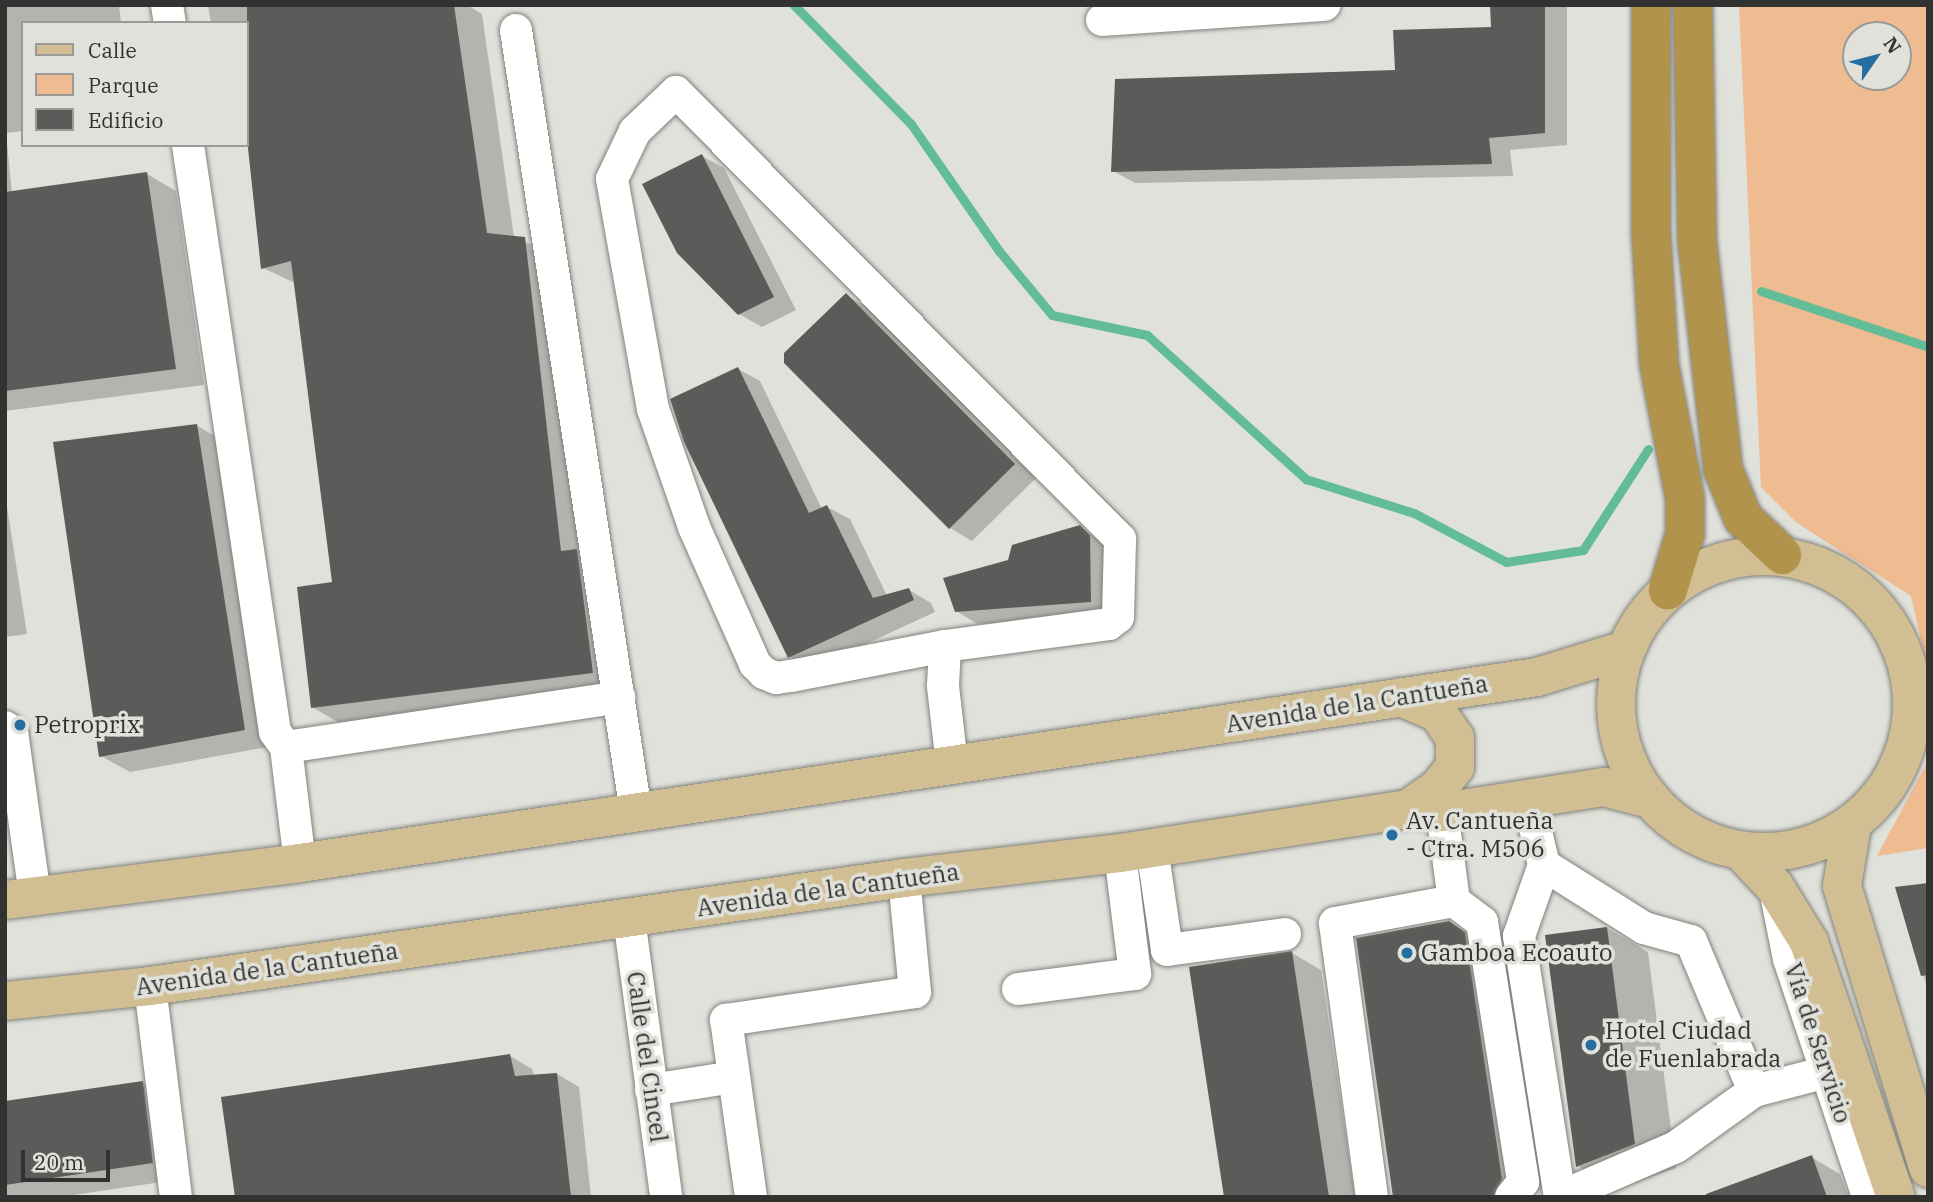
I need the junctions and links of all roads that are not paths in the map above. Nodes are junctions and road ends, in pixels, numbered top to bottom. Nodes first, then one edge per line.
1 (1324, 5) edge
2 (1629, 5) edge
3 (1651, 5) edge
4 (1693, 5) edge
5 (1102, 20) dead end
6 (516, 30) dead end
7 (1651, 93) junction
8 (188, 147) edge
9 (1782, 555) junction
10 (1668, 590) junction
11 (945, 646) junction
12 (1625, 650) junction
13 (619, 697) junction
14 (1401, 697) junction
15 (5, 727) edge
16 (286, 747) junction
17 (952, 765) junction
18 (1528, 798) junction
19 (1650, 799) junction
20 (1425, 810) junction
21 (636, 813) junction
22 (1852, 825) junction
23 (1136, 850) junction
24 (1741, 851) junction
25 (300, 863) junction
26 (1544, 865) junction
27 (904, 878) junction
28 (1775, 887) junction
29 (20, 897) edge
30 (1454, 901) junction
31 (629, 918) junction
32 (1285, 934) dead end
33 (150, 986) junction
34 (1018, 989) dead end
35 (5, 1001) edge
36 (1826, 1072) junction
37 (734, 1077) junction
38 (651, 1090) junction
39 (1754, 1091) junction
40 (1928, 1168) edge
41 (176, 1197) edge
42 (666, 1197) edge
43 (751, 1197) edge
44 (1372, 1197) edge
45 (1511, 1197) edge
46 (1560, 1197) edge
47 (1868, 1197) edge
48 (1896, 1197) edge

1 - 5 street
2 - 7 highway
3 - 7 highway
4 - 9 highway
6 - 13 street
7 - 10 highway
8 - 16 street
9 - 10 main road
9 - 22 main road
10 - 12 main road
11 - 11 street
11 - 17 street
12 - 14 main road, Avenida de la Cantueña
12 - 19 main road
13 - 16 street
13 - 21 street
14 - 17 main road, Avenida de la Cantueña
14 - 20 main road
15 - 29 street
16 - 25 street
17 - 21 main road, Avenida de la Cantueña
18 - 19 main road, Avenida de la Cantueña
18 - 20 main road, Avenida de la Cantueña
18 - 26 street
19 - 24 main road
20 - 23 main road, Avenida de la Cantueña
20 - 30 street
21 - 25 main road, Avenida de la Cantueña
22 - 24 main road
22 - 40 main road
23 - 27 main road, Avenida de la Cantueña
23 - 32 street
23 - 34 street
24 - 28 main road
25 - 29 main road, Avenida de la Cantueña
26 - 39 street
26 - 46 street
27 - 31 main road, Avenida de la Cantueña
27 - 37 street
28 - 36 street, Vía de Servicio
28 - 48 main road
30 - 44 street
30 - 45 street
31 - 33 main road, Avenida de la Cantueña
31 - 38 street, Calle del Cincel
33 - 35 main road, Avenida de la Cantueña
33 - 41 street
36 - 39 street
36 - 47 street, Vía de Servicio
37 - 38 street
37 - 43 street
38 - 42 street, Calle del Cincel
39 - 46 street

